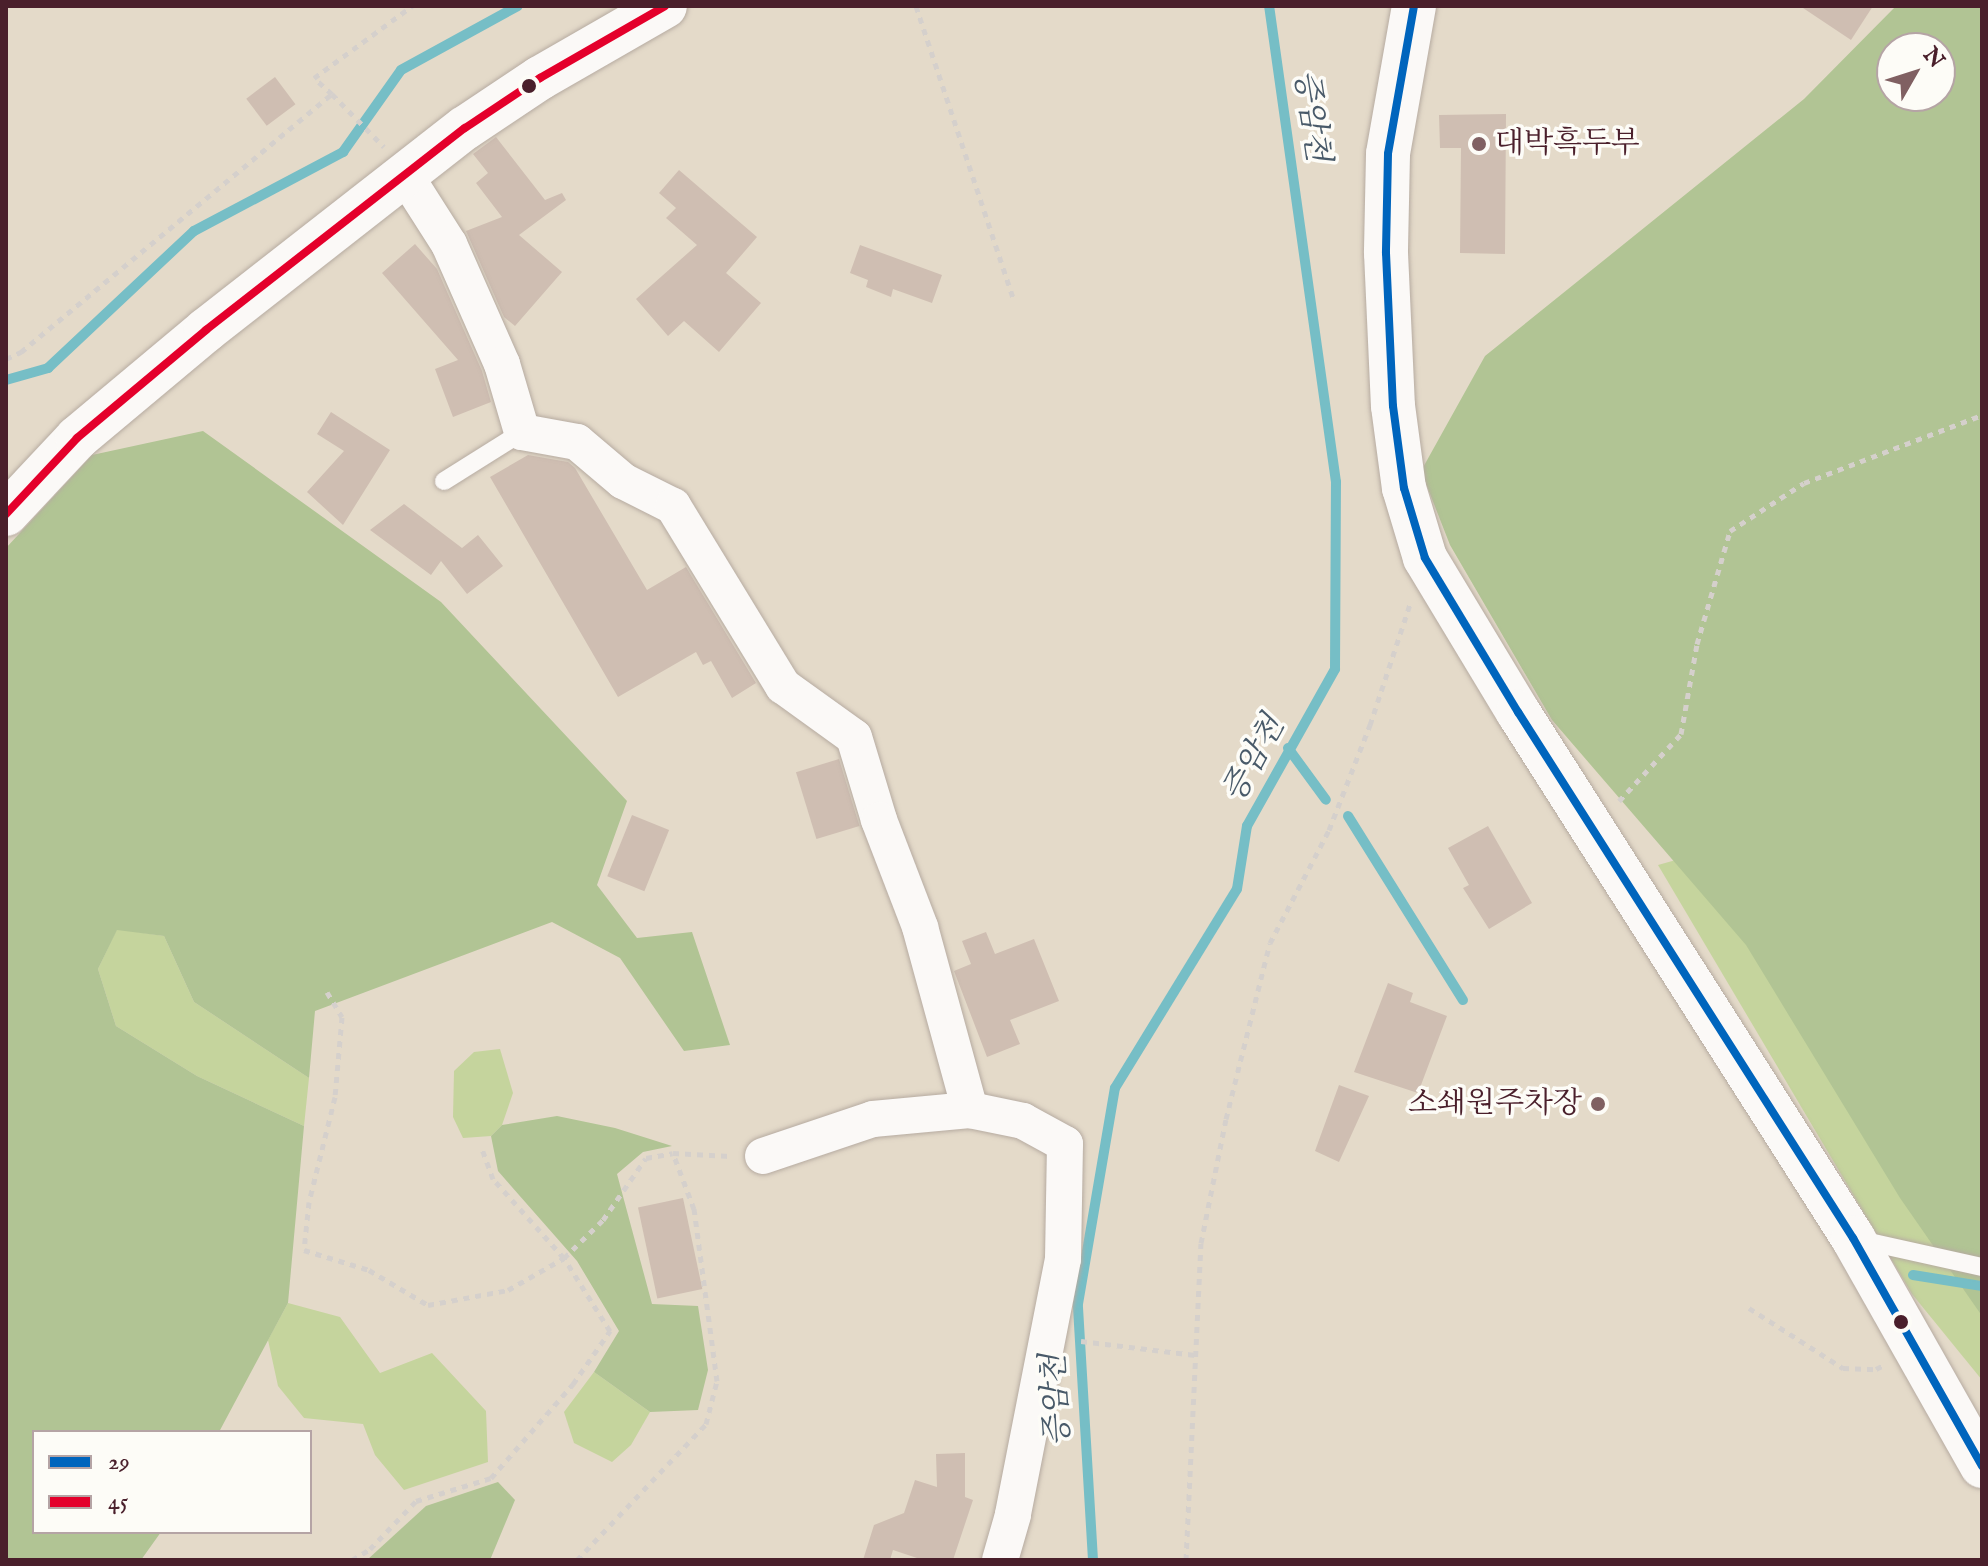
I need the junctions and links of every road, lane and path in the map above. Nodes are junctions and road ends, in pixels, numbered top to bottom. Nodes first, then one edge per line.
1 (412, 6) edge
2 (665, 6) edge
3 (916, 6) edge
4 (1414, 6) edge
5 (332, 94) junction
6 (399, 165) junction
7 (1013, 297) dead end
8 (6, 359) edge
9 (1982, 415) edge
10 (522, 432) junction
11 (444, 481) dead end
12 (6, 514) edge
13 (1425, 558) junction
14 (1593, 829) junction
15 (327, 992) dead end
16 (970, 1110) junction
17 (481, 1146) dead end
18 (673, 1153) junction
19 (763, 1156) joint
20 (1853, 1238) junction
21 (564, 1258) junction
22 (1982, 1267) edge
23 (1749, 1308) dead end
24 (1077, 1341) dead end
25 (1916, 1347) junction
26 (1195, 1355) junction
27 (1982, 1466) edge
28 (352, 1560) edge
29 (577, 1560) edge
30 (1000, 1560) edge
31 (1186, 1560) edge

1 - 5 path
2 - 6 main road
3 - 7 path
4 - 13 main road
5 - 6 path
5 - 8 path
6 - 10 street
6 - 12 main road
9 - 14 path
10 - 11 lane
10 - 16 street
13 - 14 main road
13 - 26 path
14 - 20 main road
15 - 21 path
16 - 19 street
16 - 30 street
17 - 21 path
18 - 19 path
18 - 21 path
18 - 29 path
20 - 22 lane
20 - 25 main road
21 - 28 path
23 - 25 path
24 - 26 path
25 - 27 main road
26 - 31 path

